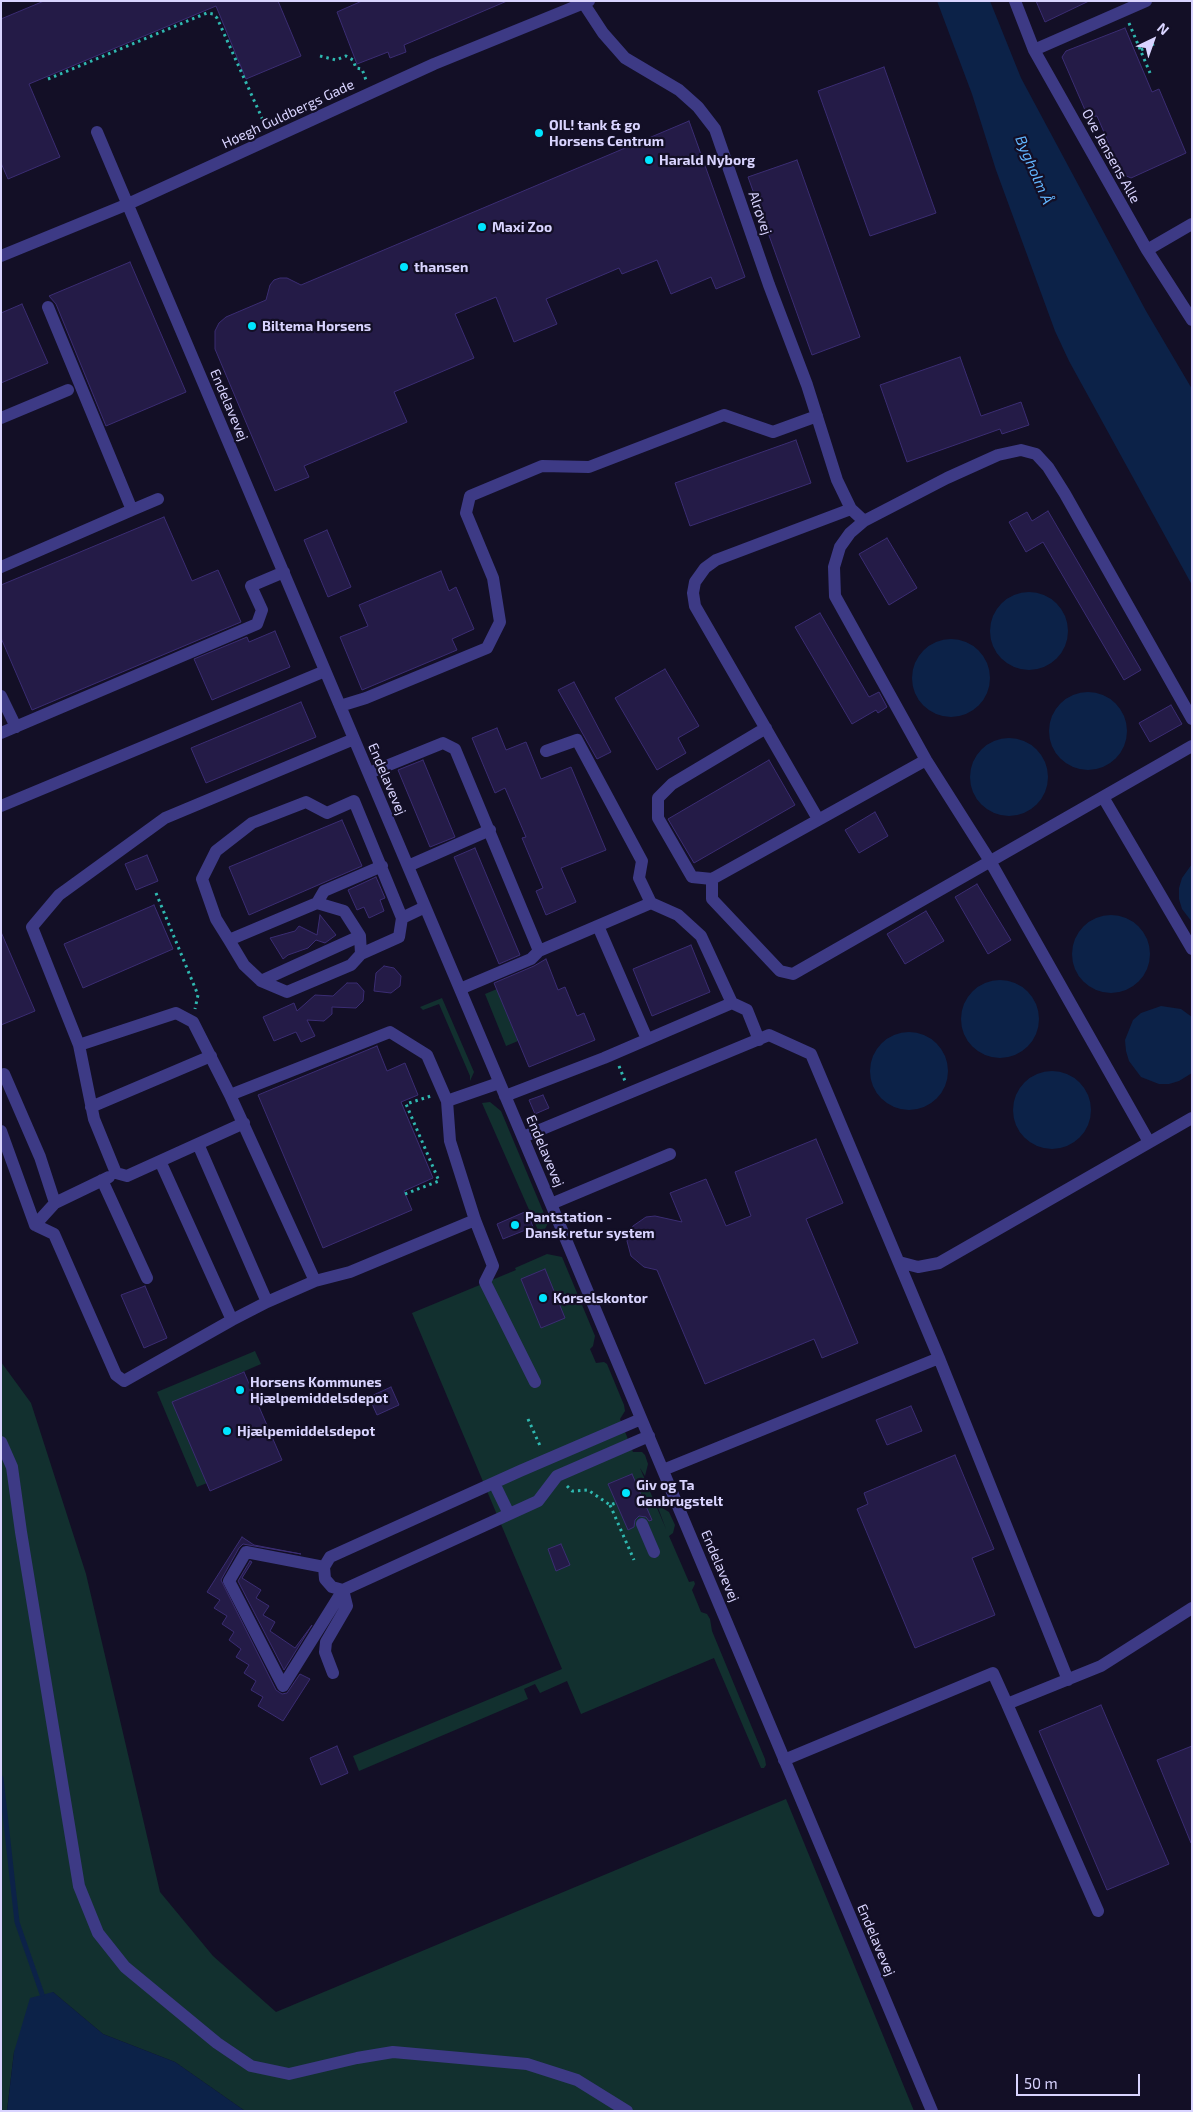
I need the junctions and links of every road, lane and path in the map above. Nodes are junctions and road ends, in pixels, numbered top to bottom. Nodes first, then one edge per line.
1 (1015, 1) edge
2 (1146, 1) edge
3 (585, 2) edge
4 (1121, 13) junction
5 (1154, 44) dead end
6 (1034, 50) junction
7 (1141, 50) junction
8 (320, 56) dead end
9 (1150, 73) dead end
10 (48, 79) dead end
11 (372, 93) junction
12 (97, 132) dead end
13 (271, 139) junction
14 (128, 204) junction
15 (1192, 224) edge
16 (1147, 250) junction
17 (1, 256) edge
18 (48, 307) dead end
19 (1192, 320) edge
20 (68, 390) dead end
21 (817, 416) junction
22 (1, 418) edge
23 (158, 500) dead end
24 (851, 509) junction
25 (132, 510) junction
26 (864, 521) junction
27 (1, 567) edge
28 (284, 572) junction
29 (325, 671) junction
30 (1, 696) edge
31 (340, 706) junction
32 (1192, 719) edge
33 (16, 727) junction
34 (766, 728) junction
35 (1, 733) edge
36 (354, 739) junction
37 (1192, 746) edge
38 (546, 751) dead end
39 (926, 760) junction
40 (369, 773) junction
41 (1103, 797) junction
42 (381, 805) junction
43 (1, 806) edge
44 (359, 814) junction
45 (818, 819) junction
46 (490, 830) junction
47 (990, 861) junction
48 (382, 866) junction
49 (408, 866) junction
50 (712, 880) junction
51 (156, 893) dead end
52 (317, 903) junction
53 (651, 903) junction
54 (425, 907) junction
55 (402, 918) junction
56 (598, 926) junction
57 (360, 936) junction
58 (229, 940) junction
59 (1192, 949) edge
60 (539, 950) junction
61 (361, 954) junction
62 (262, 981) junction
63 (460, 989) junction
64 (732, 1003) junction
65 (193, 1022) junction
66 (648, 1039) junction
67 (759, 1040) junction
68 (79, 1046) junction
69 (211, 1056) junction
70 (608, 1056) junction
71 (4, 1074) dead end
72 (499, 1082) junction
73 (631, 1093) junction
74 (230, 1096) junction
75 (505, 1096) junction
76 (445, 1097) junction
77 (92, 1107) junction
78 (1192, 1118) edge
79 (244, 1123) junction
80 (1, 1131) edge
81 (523, 1137) junction
82 (1148, 1142) junction
83 (198, 1144) junction
84 (670, 1154) dead end
85 (160, 1161) junction
86 (116, 1174) junction
87 (102, 1180) junction
88 (405, 1194) dead end
89 (55, 1203) junction
90 (551, 1204) junction
91 (475, 1220) junction
92 (35, 1225) junction
93 (899, 1262) junction
94 (147, 1278) dead end
95 (315, 1280) junction
96 (267, 1302) junction
97 (232, 1320) junction
98 (939, 1358) junction
99 (535, 1382) dead end
100 (641, 1419) junction
101 (648, 1436) junction
102 (1, 1442) edge
103 (663, 1470) junction
104 (494, 1483) junction
105 (610, 1505) dead end
106 (509, 1514) junction
107 (642, 1524) dead end
108 (654, 1552) dead end
109 (634, 1560) dead end
110 (324, 1567) junction
111 (343, 1590) junction
112 (1192, 1608) edge
113 (333, 1673) dead end
114 (1068, 1680) junction
115 (1007, 1704) junction
116 (784, 1760) junction
117 (1098, 1911) dead end
118 (627, 2111) edge
119 (932, 2111) edge

1 - 6 street, Ove Jensens Alle
2 - 4 street
3 - 11 street, Høegh Guldbergs Gade
3 - 21 street, Alrøvej
4 - 6 street
4 - 7 path
5 - 7 path
6 - 16 street, Ove Jensens Alle
7 - 9 path
8 - 11 path
10 - 13 path
11 - 13 street, Høegh Guldbergs Gade
12 - 14 street, Endelavevej
13 - 14 street, Høegh Guldbergs Gade
14 - 17 street, Høegh Guldbergs Gade
14 - 28 street, Endelavevej
15 - 16 street
16 - 19 street, Ove Jensens Alle
18 - 25 street
20 - 22 street
21 - 24 street, Alrøvej
21 - 31 street
23 - 25 street
24 - 26 street
24 - 34 street
25 - 27 street
26 - 32 street
26 - 39 street
28 - 29 street, Endelavevej
28 - 33 street
29 - 31 street, Endelavevej
29 - 43 street
30 - 33 street
31 - 36 street, Endelavevej
33 - 35 street
34 - 45 street
34 - 50 street
36 - 40 street, Endelavevej
36 - 68 street
37 - 41 street
38 - 53 street
39 - 45 street
39 - 47 street
40 - 42 street, Endelavevej
40 - 46 street
41 - 47 street
41 - 59 street
42 - 44 street
42 - 49 street, Endelavevej
44 - 48 street
44 - 58 street
45 - 50 street
46 - 49 street
46 - 60 street
47 - 50 street
47 - 82 street
48 - 52 street
48 - 55 street
49 - 54 street, Endelavevej
51 - 65 path
52 - 57 street
52 - 58 street
53 - 56 street
53 - 64 street
54 - 55 street
54 - 63 street, Endelavevej
55 - 61 street
56 - 60 street
56 - 66 street
57 - 61 street
57 - 62 street
58 - 62 street
60 - 63 street
61 - 62 street
63 - 72 street, Endelavevej
64 - 66 street
64 - 67 street
65 - 68 street
65 - 69 street
66 - 70 street
67 - 73 street
67 - 93 street
68 - 77 street
69 - 74 street
69 - 77 street
70 - 73 path
70 - 75 street
71 - 89 street
72 - 75 street, Endelavevej
72 - 76 street
73 - 81 street
74 - 76 street
74 - 79 street
75 - 81 street, Endelavevej
76 - 88 path
76 - 91 street
77 - 86 street
78 - 82 street
79 - 83 street
79 - 95 street
80 - 92 street
81 - 90 street, Endelavevej
82 - 93 street
83 - 85 street
83 - 96 street
84 - 90 street
85 - 86 street
85 - 97 street
86 - 87 street
87 - 89 street
87 - 94 street
89 - 92 street
90 - 100 street, Endelavevej
91 - 95 street
91 - 99 street
92 - 97 street
93 - 98 street
95 - 96 street
96 - 97 street
98 - 103 street
98 - 114 street
100 - 101 street, Endelavevej
100 - 104 street
101 - 103 street, Endelavevej
101 - 106 street
102 - 118 street
103 - 116 street, Endelavevej
104 - 106 street
104 - 110 street
105 - 109 path
106 - 111 street
107 - 108 street
110 - 111 street
110 - 111 street
111 - 113 street
112 - 114 street
114 - 115 street
115 - 116 street
115 - 117 street
116 - 119 street, Endelavevej

